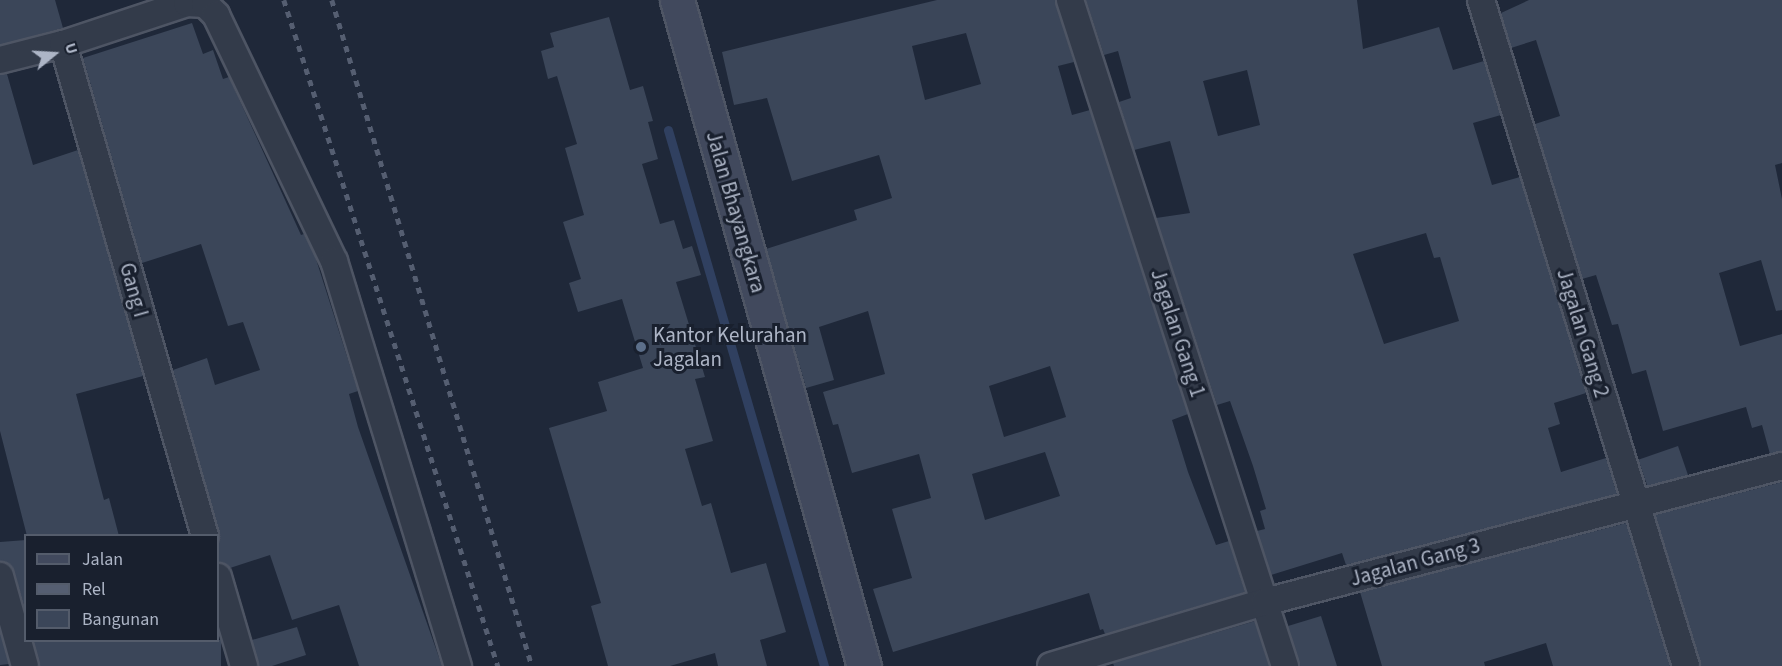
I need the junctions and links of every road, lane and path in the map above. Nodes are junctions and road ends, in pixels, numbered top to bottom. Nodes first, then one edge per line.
1 (677, 0) edge
2 (1070, 0) edge
3 (1481, 0) edge
4 (63, 44) junction
5 (0, 60) edge
6 (1782, 466) edge
7 (1635, 503) junction
8 (204, 534) edge
9 (0, 576) edge
10 (219, 581) edge
11 (1265, 602) junction
12 (25, 666) edge
13 (244, 666) edge
14 (458, 666) edge
15 (864, 666) edge
16 (1051, 666) edge
17 (1285, 666) edge
18 (1686, 666) edge

1 - 15 main road, Jalan Bhayangkara
2 - 11 street, Jagalan Gang 1
3 - 7 street, Jagalan Gang 2
4 - 5 street
4 - 8 street, Gang I
4 - 14 street
6 - 7 street, Jagalan Gang 3
7 - 11 street, Jagalan Gang 3
7 - 18 street, Jagalan Gang 2
9 - 12 street
10 - 13 street
11 - 16 street, Jagalan Gang 3
11 - 17 street, Jagalan Gang 1

